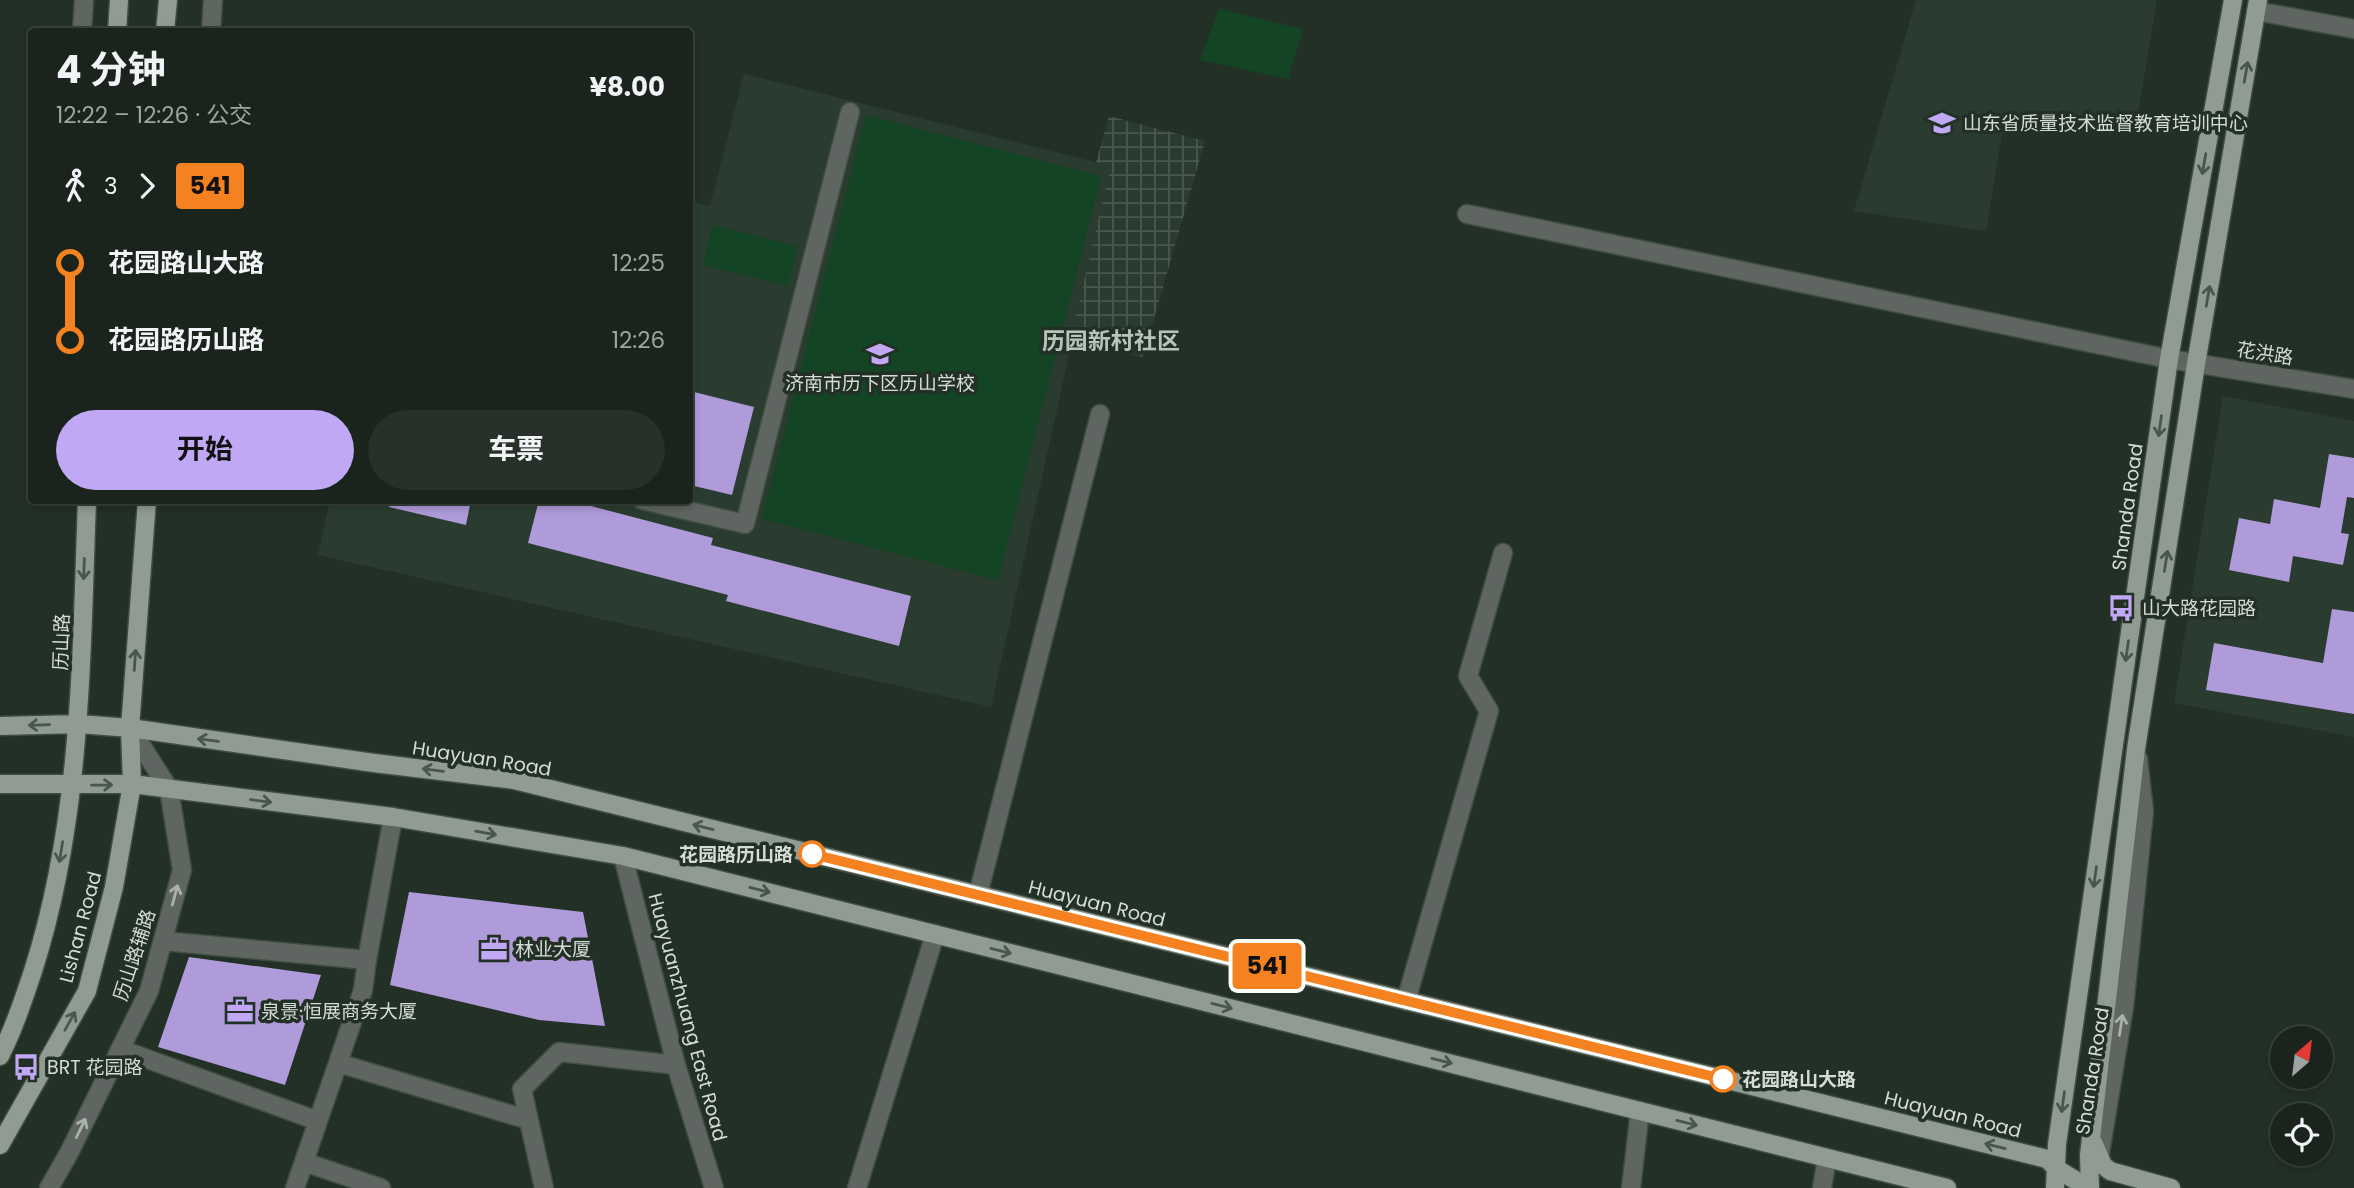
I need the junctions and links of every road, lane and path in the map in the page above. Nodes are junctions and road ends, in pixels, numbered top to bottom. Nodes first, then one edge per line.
1 (84, 0) edge
2 (119, 0) edge
3 (168, 0) edge
4 (213, 0) edge
5 (2233, 0) edge
6 (2257, 6) edge
7 (82, 28) edge
8 (117, 28) edge
9 (165, 28) edge
10 (211, 28) edge
11 (2354, 29) edge
12 (850, 113) dead end
13 (1467, 214) dead end
14 (2169, 359) junction
15 (2196, 364) junction
16 (2354, 389) edge
17 (1100, 414) dead end
18 (87, 504) edge
19 (147, 504) edge
20 (659, 504) edge
21 (1503, 552) dead end
22 (79, 724) junction
23 (0, 726) edge
24 (130, 728) junction
25 (2136, 749) junction
26 (0, 784) edge
27 (132, 784) junction
28 (72, 785) junction
29 (169, 789) junction
30 (393, 817) junction
31 (623, 856) junction
32 (978, 895) junction
33 (935, 934) junction
34 (163, 941) junction
35 (367, 960) junction
36 (1406, 1000) junction
37 (14, 1029) junction
38 (0, 1041) edge
39 (120, 1049) junction
40 (0, 1056) edge
41 (338, 1063) junction
42 (676, 1065) junction
43 (1640, 1111) junction
44 (529, 1120) junction
45 (318, 1121) junction
46 (2091, 1136) junction
47 (0, 1145) edge
48 (1827, 1158) junction
49 (2100, 1159) junction
50 (304, 1162) junction
51 (2057, 1170) junction
52 (49, 1188) edge
53 (295, 1188) edge
54 (381, 1188) edge
55 (544, 1188) edge
56 (714, 1188) edge
57 (857, 1188) edge
58 (1631, 1188) edge
59 (1822, 1188) edge
60 (1947, 1188) edge
61 (2055, 1188) edge
62 (2090, 1188) edge
63 (2171, 1188) edge

1 - 7 street
2 - 8 main road
3 - 9 main road
4 - 10 street
5 -> 14 main road, Shanda Road
6 - 11 street
15 -> 6 main road, Shanda Road
12 - 20 street
13 - 14 street, 花洪路
14 - 15 street, 花洪路
14 -> 51 main road, Shanda Road
15 - 16 street, 花洪路
25 -> 15 main road, Shanda Road
17 - 32 street
18 -> 22 main road, 历山路
24 -> 19 main road
21 - 36 street
22 -> 23 main road, Huayuan Road
22 - 24 main road, Huayuan Road
22 - 28 main road, 历山路
24 - 27 main road
24 - 29 street, 历山路辅路
32 -> 24 main road, Huayuan Road
25 - 46 main road, Shanda Road
49 -> 25 street, Shanda Road
26 - 28 main road
28 -> 27 main road
27 - 29 main road
47 -> 27 main road, Lishan Road
28 -> 37 main road, Lishan Road
29 -> 30 main road
34 -> 29 street, 历山路辅路
30 -> 31 main road
30 - 35 street
31 -> 33 main road
31 - 42 street, Huayuanzhuang East Road
32 - 36 main road, Huayuan Road
33 -> 43 main road
33 - 57 street
34 - 35 street
34 - 39 street, 历山路辅路
35 - 41 street
51 -> 36 main road, Huayuan Road
37 - 38 street
37 - 40 main road, Lishan Road
39 - 45 street
52 -> 39 street, 历山路辅路
41 - 44 street
41 - 45 street
42 - 44 street
42 - 56 street, Huayuanzhuang East Road
43 -> 48 main road
43 - 58 street
44 - 55 street
45 - 50 street
46 - 49 main road
46 - 62 main road, Shanda Road
48 - 59 street
48 - 60 main road
49 - 62 street, Shanda Road
49 - 63 main road
50 - 53 street
50 - 54 street
51 - 61 main road, Shanda Road
51 - 62 main road, Huayuan Road

